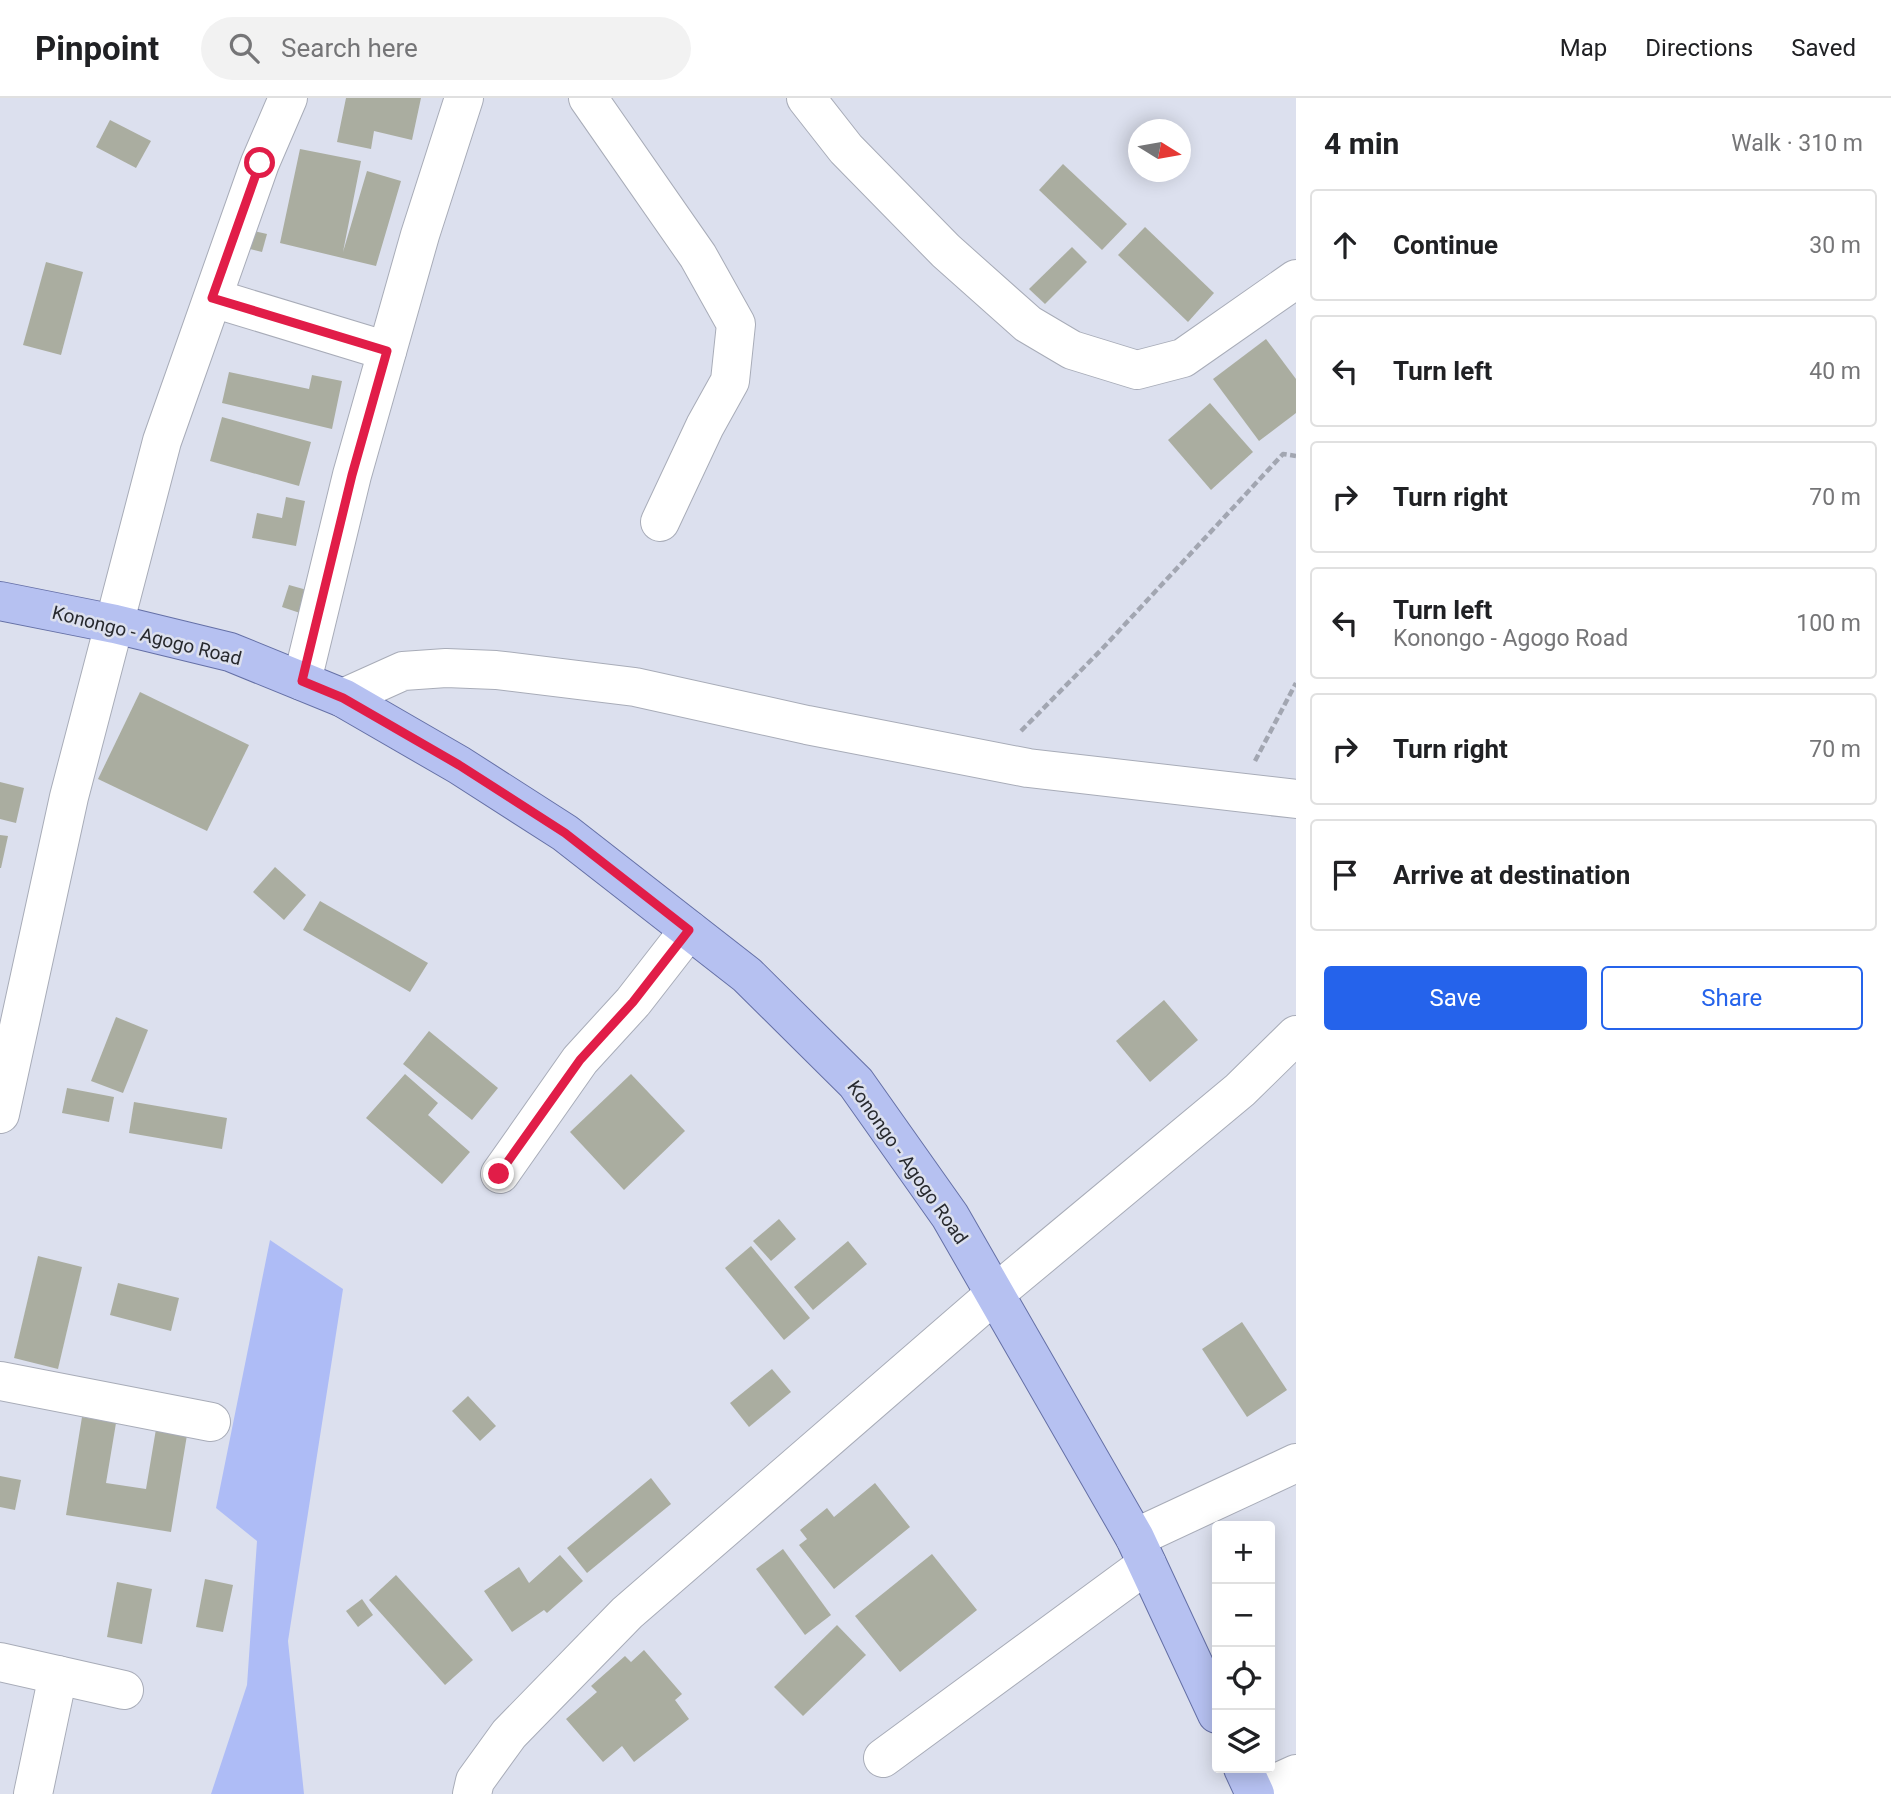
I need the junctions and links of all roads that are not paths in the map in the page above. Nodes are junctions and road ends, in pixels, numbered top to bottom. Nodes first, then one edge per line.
1 (288, 98) edge
2 (464, 98) edge
3 (588, 98) edge
4 (806, 98) edge
5 (1296, 279) edge
6 (212, 298) junction
7 (387, 351) junction
8 (660, 522) dead end
9 (0, 601) edge
10 (115, 624) junction
11 (302, 681) junction
12 (343, 698) junction
13 (1296, 799) edge
14 (689, 930) junction
15 (1296, 1035) edge
16 (0, 1114) edge
17 (499, 1174) dead end
18 (996, 1293) junction
19 (0, 1381) edge
20 (212, 1422) dead end
21 (1296, 1463) edge
22 (1141, 1551) junction
23 (0, 1662) edge
24 (58, 1675) junction
25 (124, 1690) dead end
26 (1215, 1710) edge
27 (883, 1758) dead end
28 (1296, 1774) edge
29 (1251, 1785) edge
30 (33, 1794) edge
31 (472, 1794) edge

1 - 6 street
2 - 7 street
3 - 8 street
4 - 5 street
6 - 7 street
6 - 10 street
7 - 11 street
9 - 10 main road, Konongo - Agogo Road
10 - 11 main road, Konongo - Agogo Road
10 - 16 street
11 - 12 main road, Konongo - Agogo Road
12 - 13 street
12 - 14 main road, Konongo - Agogo Road
14 - 17 street
14 - 18 main road, Konongo - Agogo Road
15 - 18 street
18 - 22 main road, Konongo - Agogo Road
18 - 31 street
19 - 20 street
21 - 22 street
22 - 26 main road, Konongo - Agogo Road
22 - 27 street
23 - 24 street
24 - 25 street
24 - 30 street
28 - 29 street

